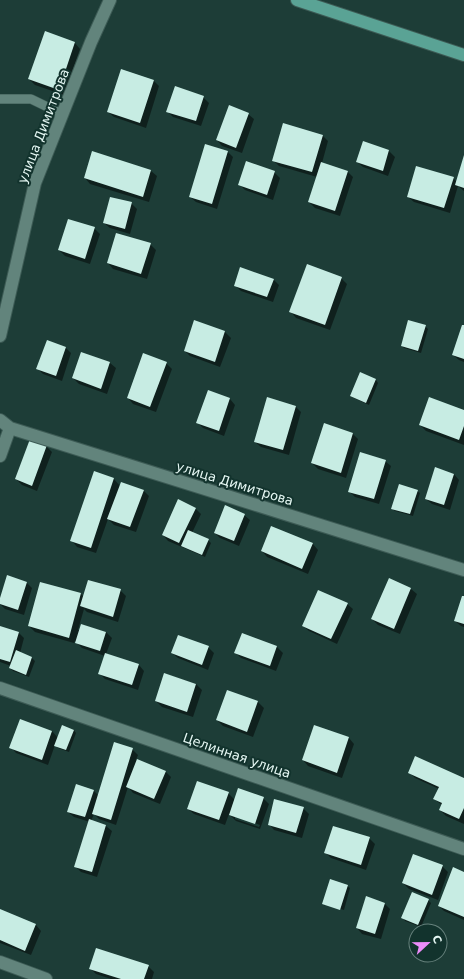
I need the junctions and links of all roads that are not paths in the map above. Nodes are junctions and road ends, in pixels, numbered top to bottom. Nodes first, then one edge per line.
1 (110, 0) edge
2 (297, 0) edge
3 (464, 55) edge
4 (0, 99) edge
5 (62, 114) junction
6 (0, 336) edge
7 (0, 420) edge
8 (10, 428) junction
9 (0, 456) edge
10 (464, 570) edge
11 (0, 688) edge
12 (464, 849) edge
13 (0, 962) edge
14 (46, 979) edge

1 - 5 street, улица Димитрова
2 - 3 main road
4 - 5 lane
5 - 6 street, улица Димитрова
7 - 8 street, улица Димитрова
8 - 9 street
8 - 10 street, улица Димитрова
11 - 12 street, Целинная улица
13 - 14 street

